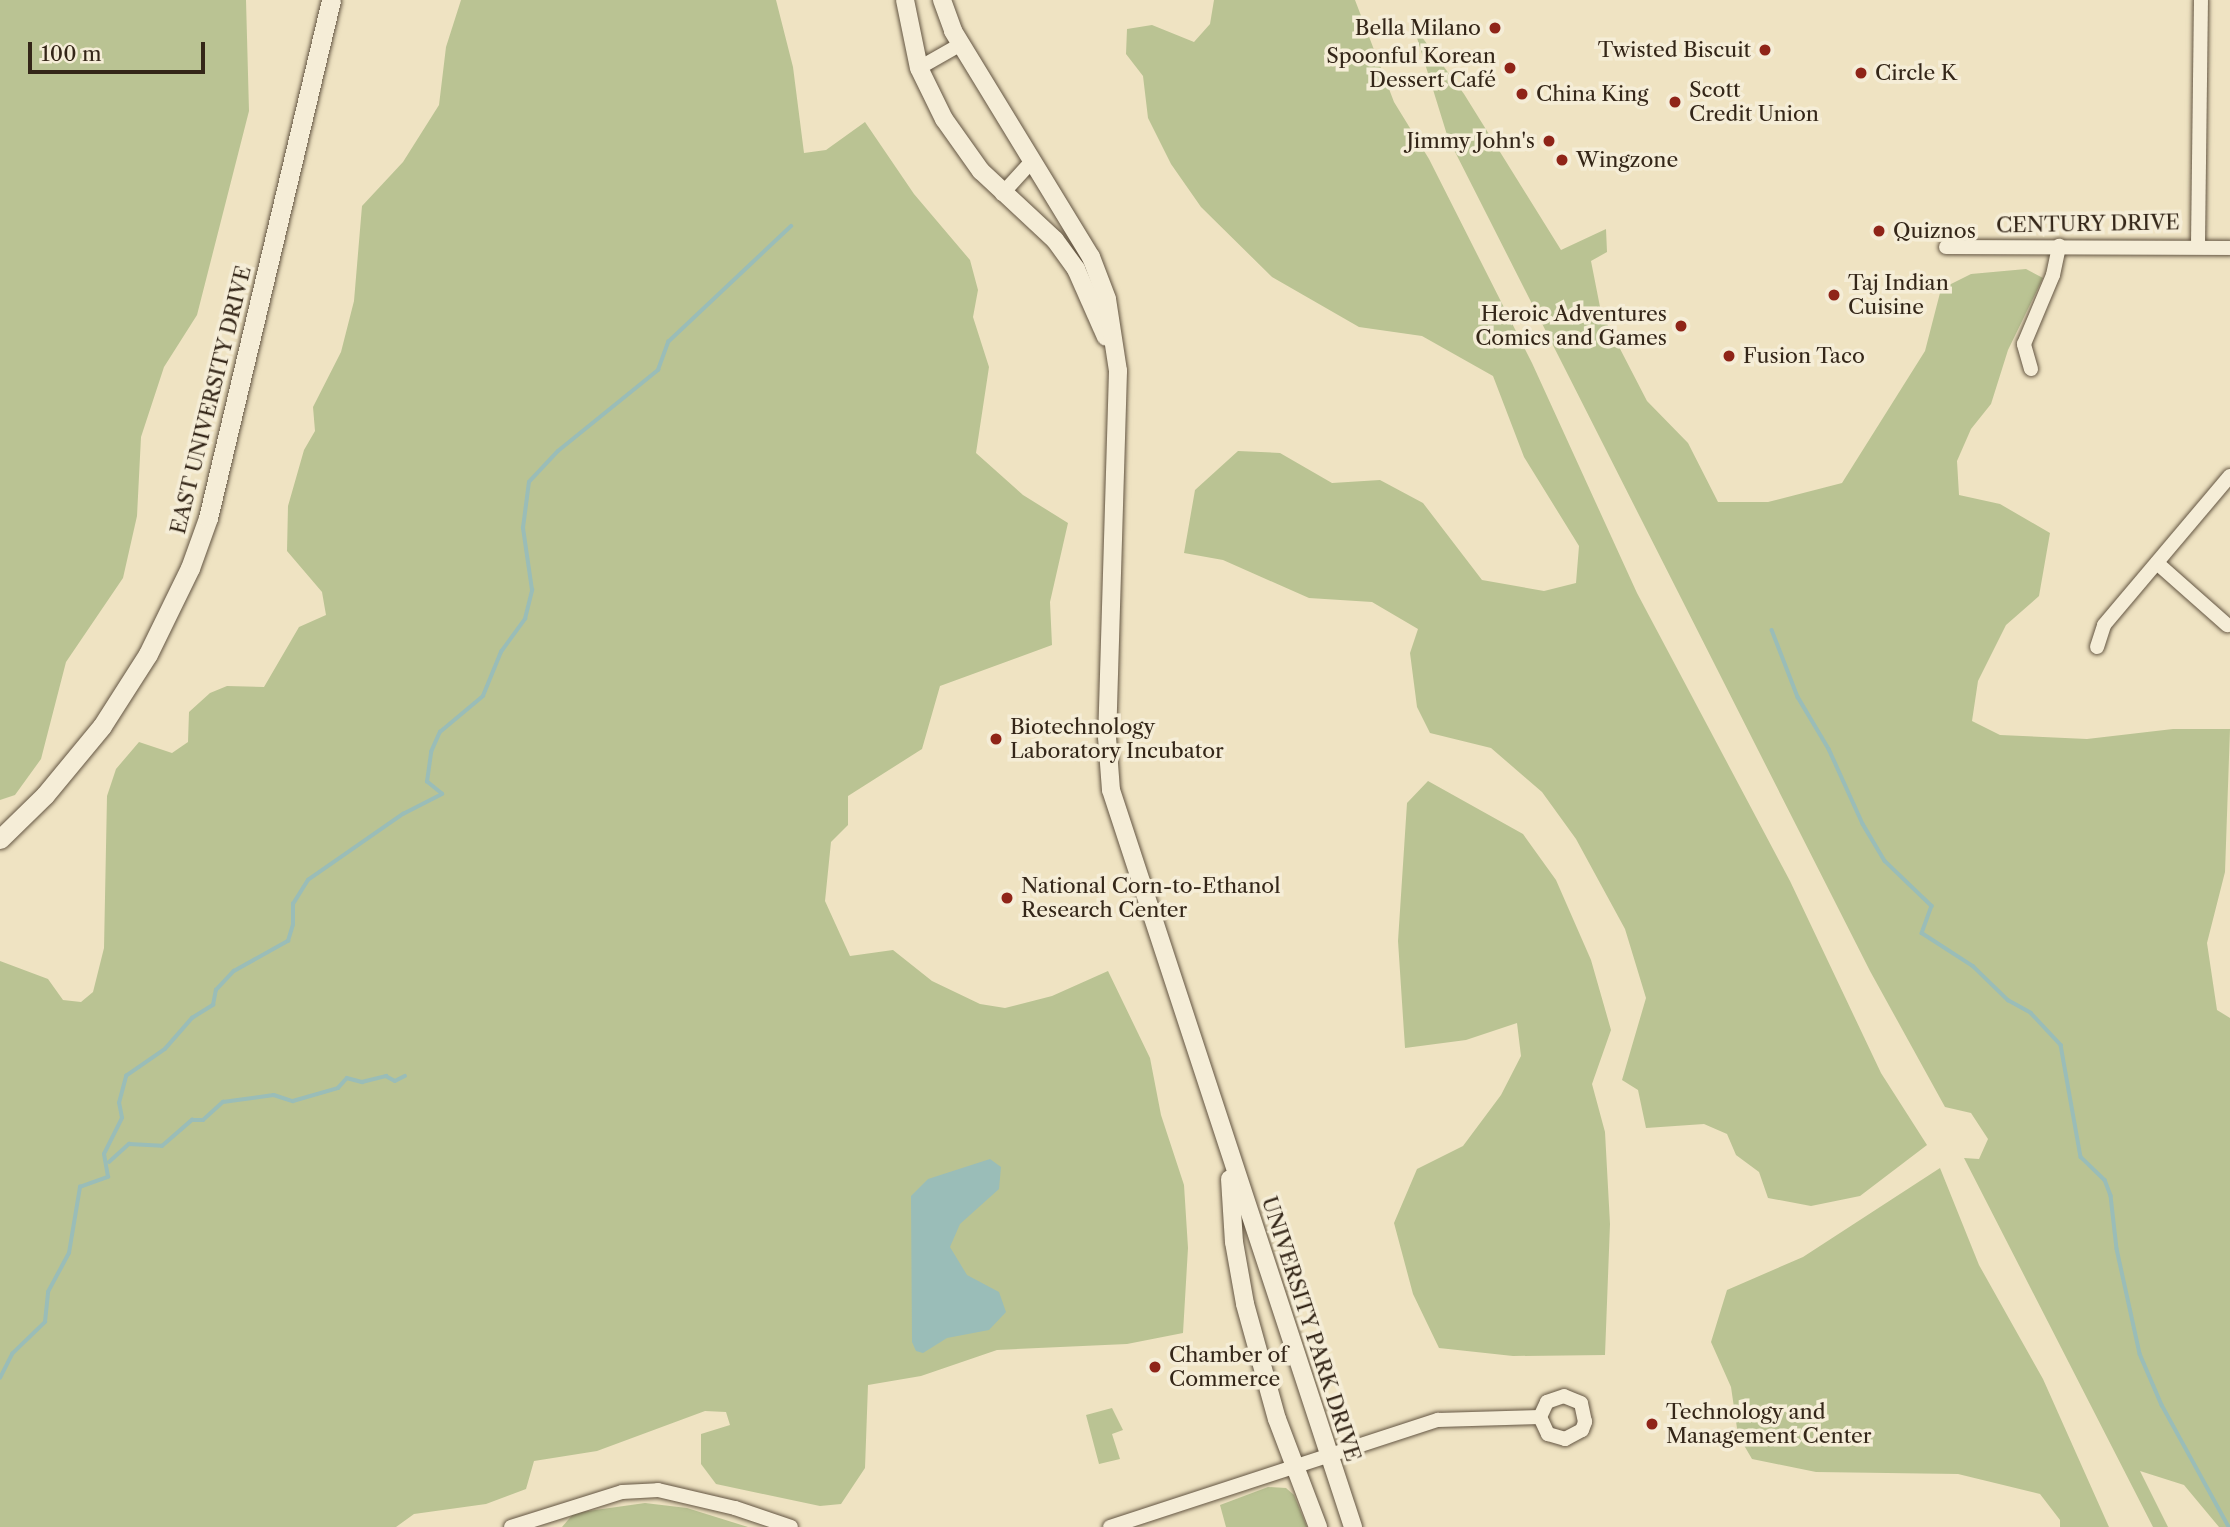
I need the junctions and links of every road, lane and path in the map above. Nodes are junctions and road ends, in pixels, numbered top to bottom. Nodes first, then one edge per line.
1 (331, 0) edge
2 (905, 0) edge
3 (942, 0) edge
4 (2201, 0) edge
5 (961, 44) junction
6 (919, 68) junction
7 (1032, 161) junction
8 (1002, 194) junction
9 (2198, 244) junction
10 (2059, 246) junction
11 (1946, 247) dead end
12 (2230, 248) edge
13 (2031, 369) dead end
14 (1117, 410) junction
15 (2230, 476) edge
16 (2157, 563) junction
17 (2227, 625) dead end
18 (2097, 647) dead end
19 (0, 839) edge
20 (1226, 1144) junction
21 (1540, 1416) dead end
22 (1327, 1455) junction
23 (1293, 1466) junction
24 (511, 1527) edge
25 (791, 1527) edge
26 (1110, 1527) edge
27 (1318, 1527) edge
28 (1353, 1527) edge

1 - 19 main road, EAST UNIVERSITY DRIVE
2 - 6 street, UNIVERSITY PARK DRIVE
3 - 5 street, UNIVERSITY PARK DRIVE
4 - 9 street
5 - 6 street
5 - 7 street, UNIVERSITY PARK DRIVE
6 - 8 street, UNIVERSITY PARK DRIVE
7 - 8 street
7 - 14 street, UNIVERSITY PARK DRIVE
8 - 14 street, UNIVERSITY PARK DRIVE
9 - 10 street, CENTURY DRIVE
9 - 12 street, CENTURY DRIVE
10 - 11 street, CENTURY DRIVE
10 - 13 street
14 - 20 street, UNIVERSITY PARK DRIVE
15 - 16 street
16 - 17 street
16 - 18 street
20 - 22 street, UNIVERSITY PARK DRIVE
20 - 23 street, UNIVERSITY PARK DRIVE
21 - 22 street
22 - 23 street
22 - 28 street, UNIVERSITY PARK DRIVE
23 - 26 street
23 - 27 street, UNIVERSITY PARK DRIVE
24 - 25 street

